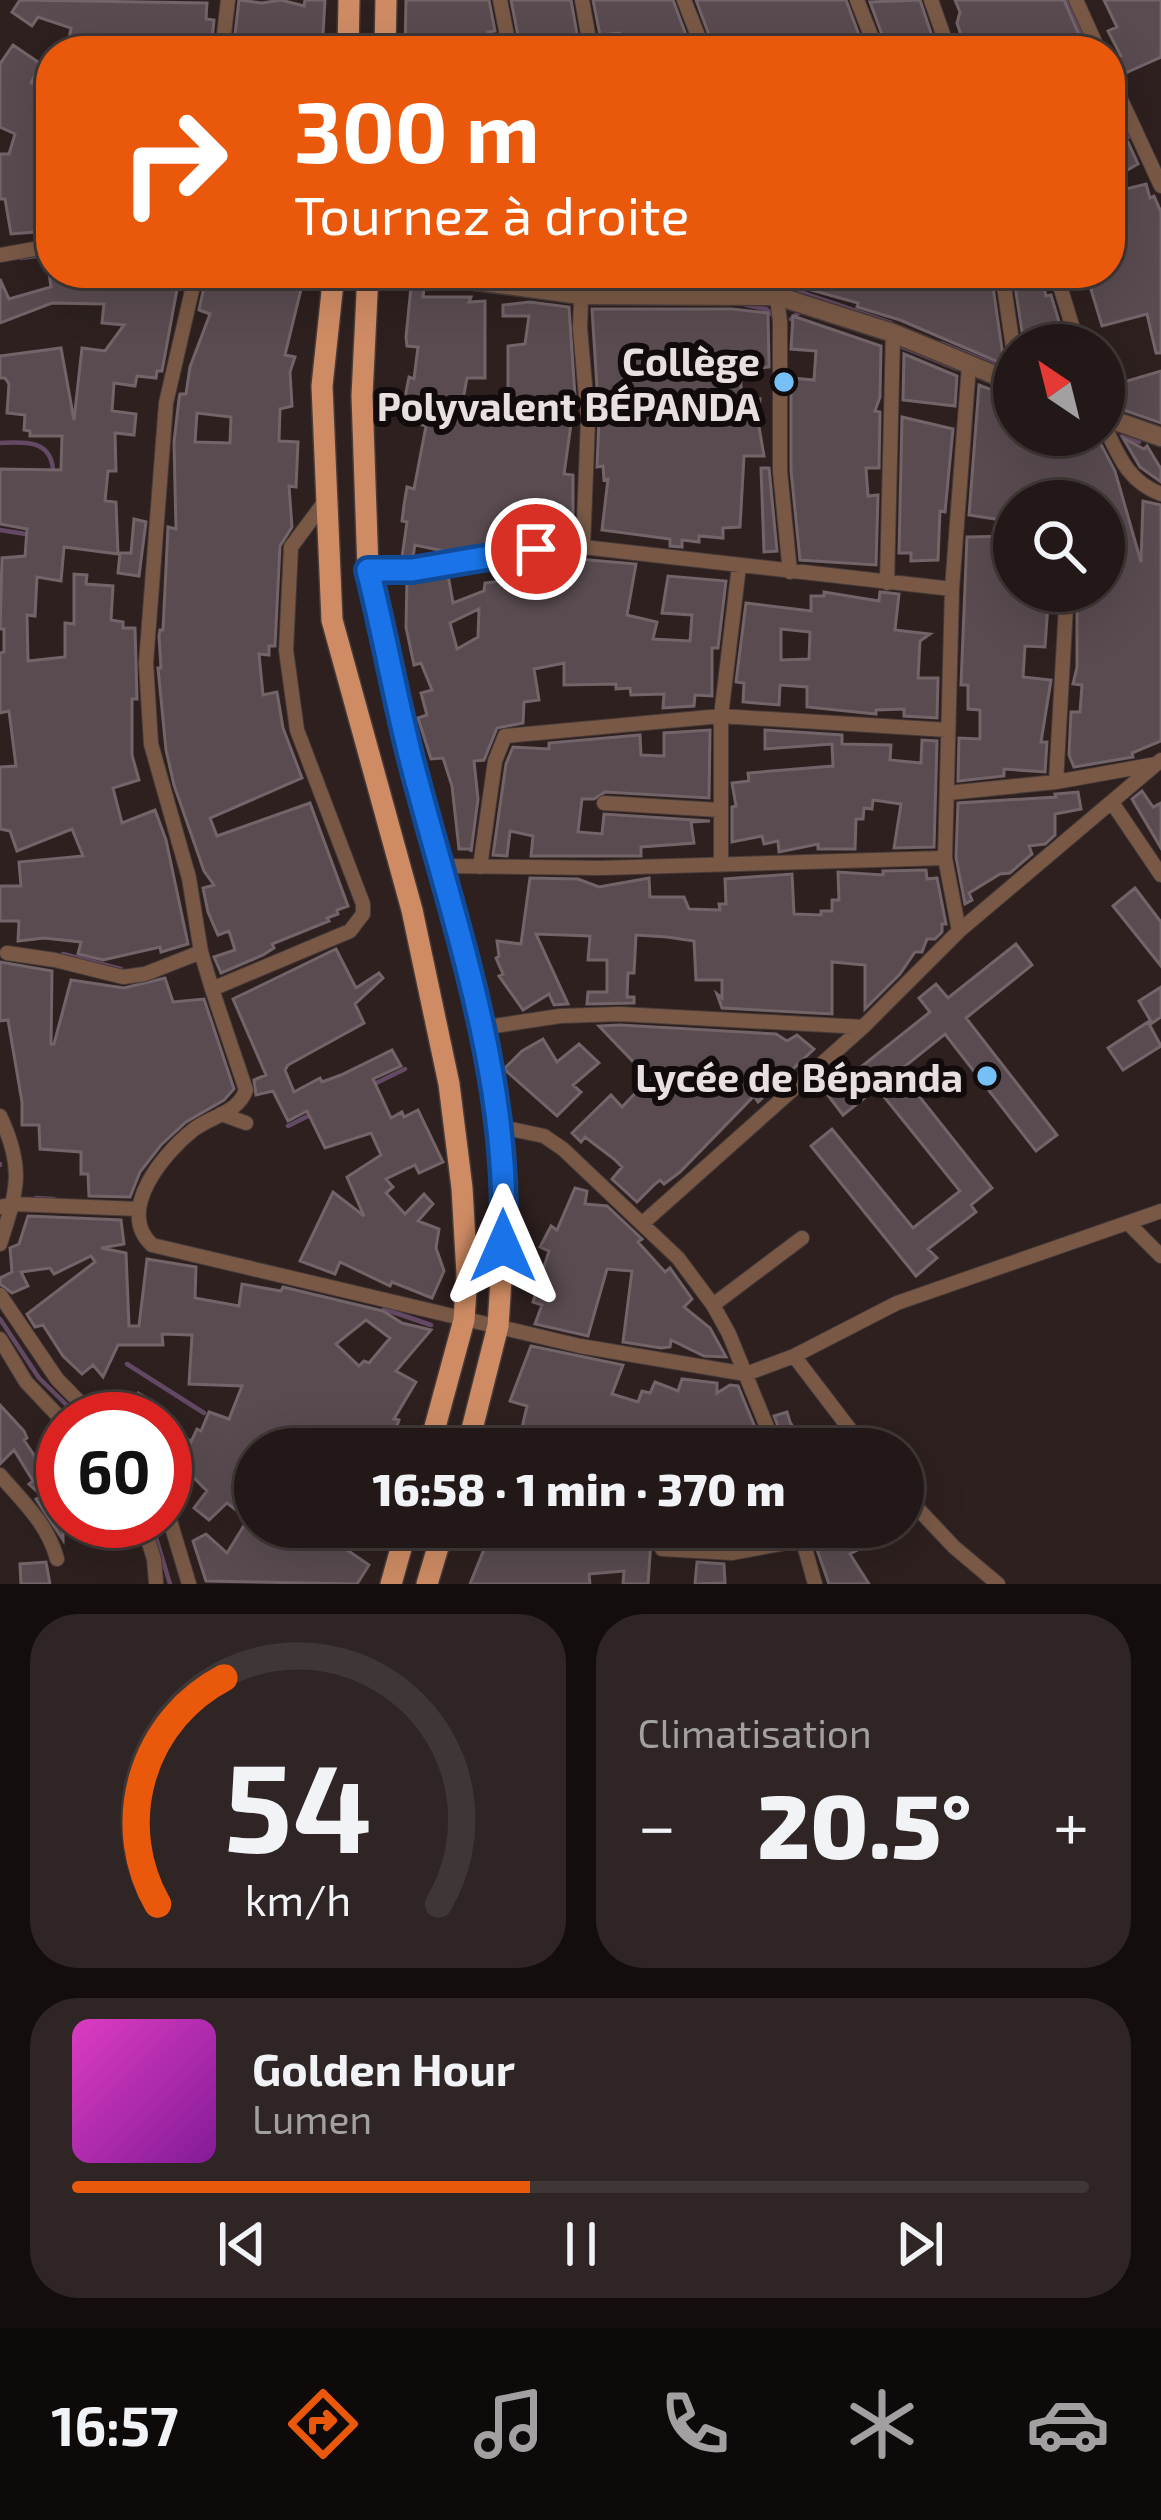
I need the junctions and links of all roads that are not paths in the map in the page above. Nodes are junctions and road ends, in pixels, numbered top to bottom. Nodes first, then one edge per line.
1 (228, 0) edge
2 (349, 0) edge
3 (386, 0) edge
4 (500, 0) edge
5 (582, 0) edge
6 (684, 0) edge
7 (857, 0) edge
8 (931, 0) edge
9 (1076, 0) edge
10 (224, 36) edge
11 (348, 36) edge
12 (385, 36) edge
13 (507, 36) edge
14 (589, 36) edge
15 (698, 36) edge
16 (871, 36) edge
17 (944, 36) edge
18 (1092, 36) edge
19 (1125, 108) edge
20 (1161, 186) edge
21 (36, 249) edge
22 (0, 255) edge
23 (193, 288) edge
24 (332, 288) edge
25 (367, 288) edge
26 (553, 288) edge
27 (581, 288) edge
28 (776, 288) edge
29 (1004, 288) edge
30 (1061, 288) edge
31 (581, 295) junction
32 (777, 296) junction
33 (1010, 324) edge
34 (1072, 324) edge
35 (893, 333) junction
36 (969, 365) junction
37 (993, 375) edge
38 (1125, 427) edge
39 (1161, 437) edge
40 (1119, 456) edge
41 (1161, 494) edge
42 (326, 500) junction
43 (584, 548) junction
44 (739, 566) junction
45 (368, 570) junction
46 (790, 572) junction
47 (887, 583) junction
48 (952, 589) junction
49 (1066, 612) edge
50 (721, 716) junction
51 (948, 730) junction
52 (1159, 762) edge
53 (1056, 782) junction
54 (948, 793) junction
55 (604, 803) dead end
56 (1112, 804) junction
57 (720, 810) junction
58 (945, 858) junction
59 (721, 864) junction
60 (442, 866) junction
61 (480, 866) junction
62 (1161, 875) edge
63 (959, 931) junction
64 (201, 952) junction
65 (8, 953) dead end
66 (212, 989) junction
67 (863, 1027) junction
68 (481, 1028) junction
69 (221, 1114) junction
70 (0, 1116) edge
71 (246, 1123) dead end
72 (501, 1126) junction
73 (8, 1206) edge
74 (138, 1209) junction
75 (1161, 1211) edge
76 (643, 1223) junction
77 (1130, 1225) junction
78 (802, 1238) dead end
79 (0, 1244) edge
80 (1161, 1256) edge
81 (0, 1295) edge
82 (713, 1305) junction
83 (464, 1320) junction
84 (498, 1326) junction
85 (0, 1339) edge
86 (794, 1356) junction
87 (746, 1374) junction
88 (70, 1392) edge
89 (36, 1393) edge
90 (434, 1428) edge
91 (472, 1428) edge
92 (768, 1428) edge
93 (849, 1428) edge
94 (0, 1475) edge
95 (924, 1515) edge
96 (151, 1548) edge
97 (178, 1548) edge
98 (401, 1548) edge
99 (438, 1548) edge
100 (750, 1548) edge
101 (804, 1548) edge
102 (662, 1549) dead end
103 (57, 1558) dead end
104 (156, 1582) edge
105 (189, 1584) edge
106 (391, 1584) edge
107 (427, 1584) edge
108 (815, 1584) edge
109 (998, 1584) edge

1 - 10 street
2 - 11 main road
3 - 12 main road
4 - 13 street
5 - 14 street
6 - 15 street
7 - 16 street
8 - 17 street
9 - 18 street
19 - 20 street
21 - 22 street
23 - 64 street
24 - 42 main road
25 - 45 main road
26 - 31 street
27 - 31 street
28 - 32 street
29 - 33 street
30 - 34 street
31 - 32 street
31 - 43 street
32 - 35 street
32 - 46 street
35 - 36 street
35 - 47 street
36 - 37 street
36 - 48 street
38 - 39 street
40 - 41 street
42 - 66 street
42 - 83 main road
43 - 44 street
43 - 45 street
44 - 46 street
44 - 50 street
45 - 60 main road
46 - 47 street
47 - 48 street
48 - 51 street
49 - 53 street
50 - 51 street
50 - 57 street
50 - 61 street
51 - 54 street
52 - 53 street
52 - 56 street
53 - 54 street
54 - 58 street
55 - 57 street
56 - 62 street
56 - 63 street
57 - 59 street
58 - 59 street
58 - 63 street
59 - 61 street
60 - 61 street
60 - 68 main road
63 - 67 street
64 - 65 street
64 - 66 street
66 - 69 street
67 - 68 street
67 - 76 street
68 - 72 main road
69 - 71 street
69 - 74 street
70 - 73 street
72 - 76 street
72 - 84 main road
73 - 74 street
73 - 79 street
74 - 83 street
75 - 77 street
76 - 82 street
77 - 80 street
77 - 86 street
78 - 82 street
81 - 88 street
82 - 87 street
83 - 84 street
83 - 90 main road
84 - 87 street
84 - 91 main road
85 - 89 street
86 - 87 street
86 - 93 street
87 - 92 street
94 - 103 street
95 - 109 street
96 - 104 street
97 - 105 street
98 - 106 main road
99 - 107 main road
100 - 102 street
101 - 108 street

